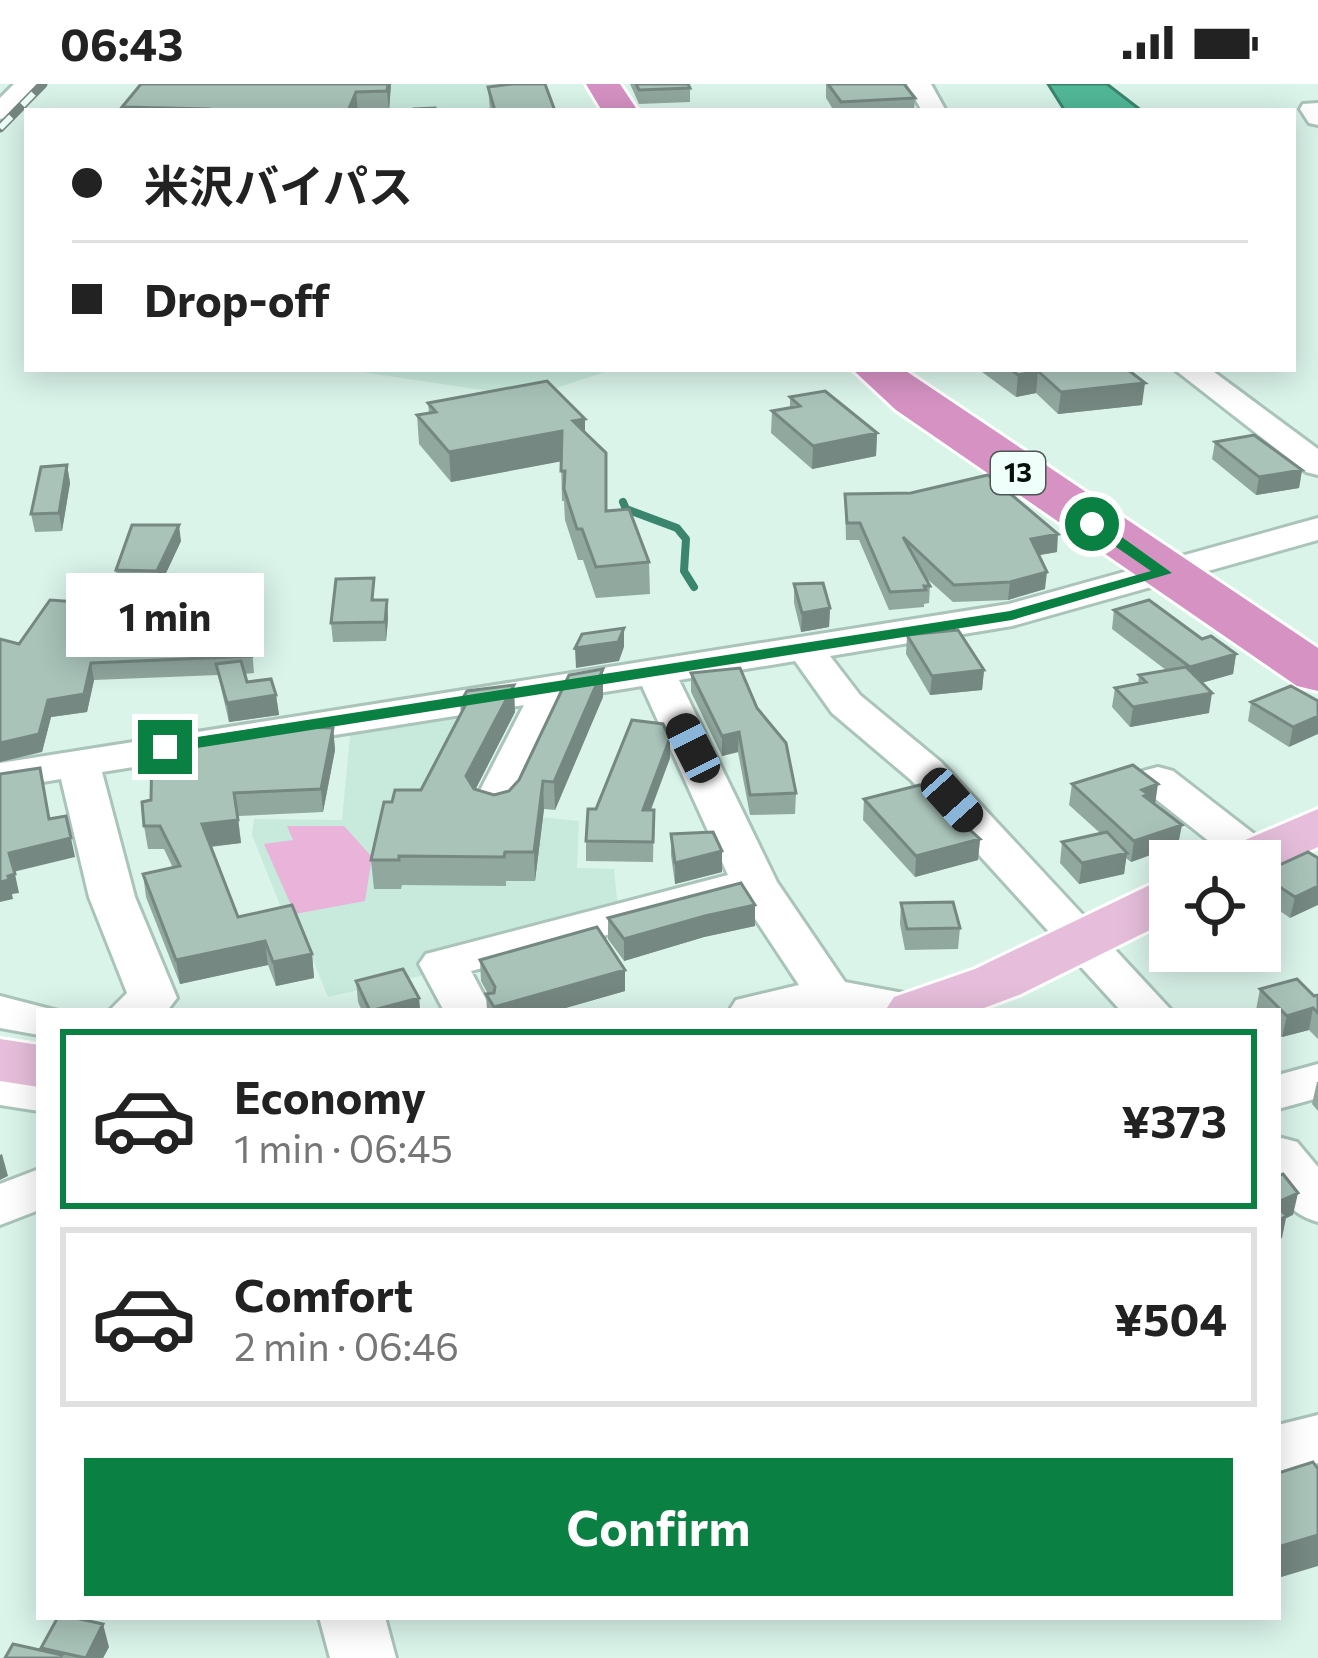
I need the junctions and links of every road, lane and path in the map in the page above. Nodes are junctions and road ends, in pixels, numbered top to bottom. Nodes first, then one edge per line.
1 (27, 84) edge
2 (0, 112) edge
3 (879, 372) edge
4 (1194, 372) edge
5 (1318, 465) edge
6 (1318, 529) edge
7 (1164, 573) junction
8 (804, 647) junction
9 (655, 671) junction
10 (1318, 674) edge
11 (554, 686) junction
12 (78, 761) junction
13 (0, 776) edge
14 (1158, 780) edge
15 (494, 806) edge
16 (1318, 826) edge
17 (1229, 840) edge
18 (1281, 843) edge
19 (754, 882) junction
20 (1149, 907) edge
21 (1081, 939) junction
22 (829, 994) junction
23 (138, 1008) edge
24 (467, 1008) edge
25 (766, 1008) edge
26 (901, 1008) edge
27 (925, 1008) edge
28 (1145, 1008) edge
29 (0, 1012) edge
30 (36, 1018) edge
31 (0, 1060) edge
32 (36, 1066) edge
33 (1318, 1081) edge
34 (0, 1088) edge
35 (1281, 1090) edge
36 (36, 1094) edge
37 (1281, 1159) edge
38 (36, 1189) edge
39 (1318, 1203) edge
40 (0, 1206) edge
41 (1318, 1439) edge
42 (1281, 1448) edge
43 (353, 1620) edge
44 (363, 1658) edge

1 - 2 street
3 - 7 highway, 13
4 - 5 street
6 - 7 street
7 - 8 street
7 - 10 highway, 13
8 - 9 street
8 - 21 street
9 - 11 street
9 - 19 street
11 - 12 street
11 - 15 street
12 - 13 street
12 - 23 street
14 - 17 street
16 - 18 main road
19 - 22 street
19 - 24 street
20 - 21 main road
21 - 27 main road
21 - 28 street
22 - 25 street
22 - 26 street
29 - 30 street
31 - 32 main road
33 - 35 street
34 - 36 street
37 - 39 street
38 - 40 street
41 - 42 street
43 - 44 street

